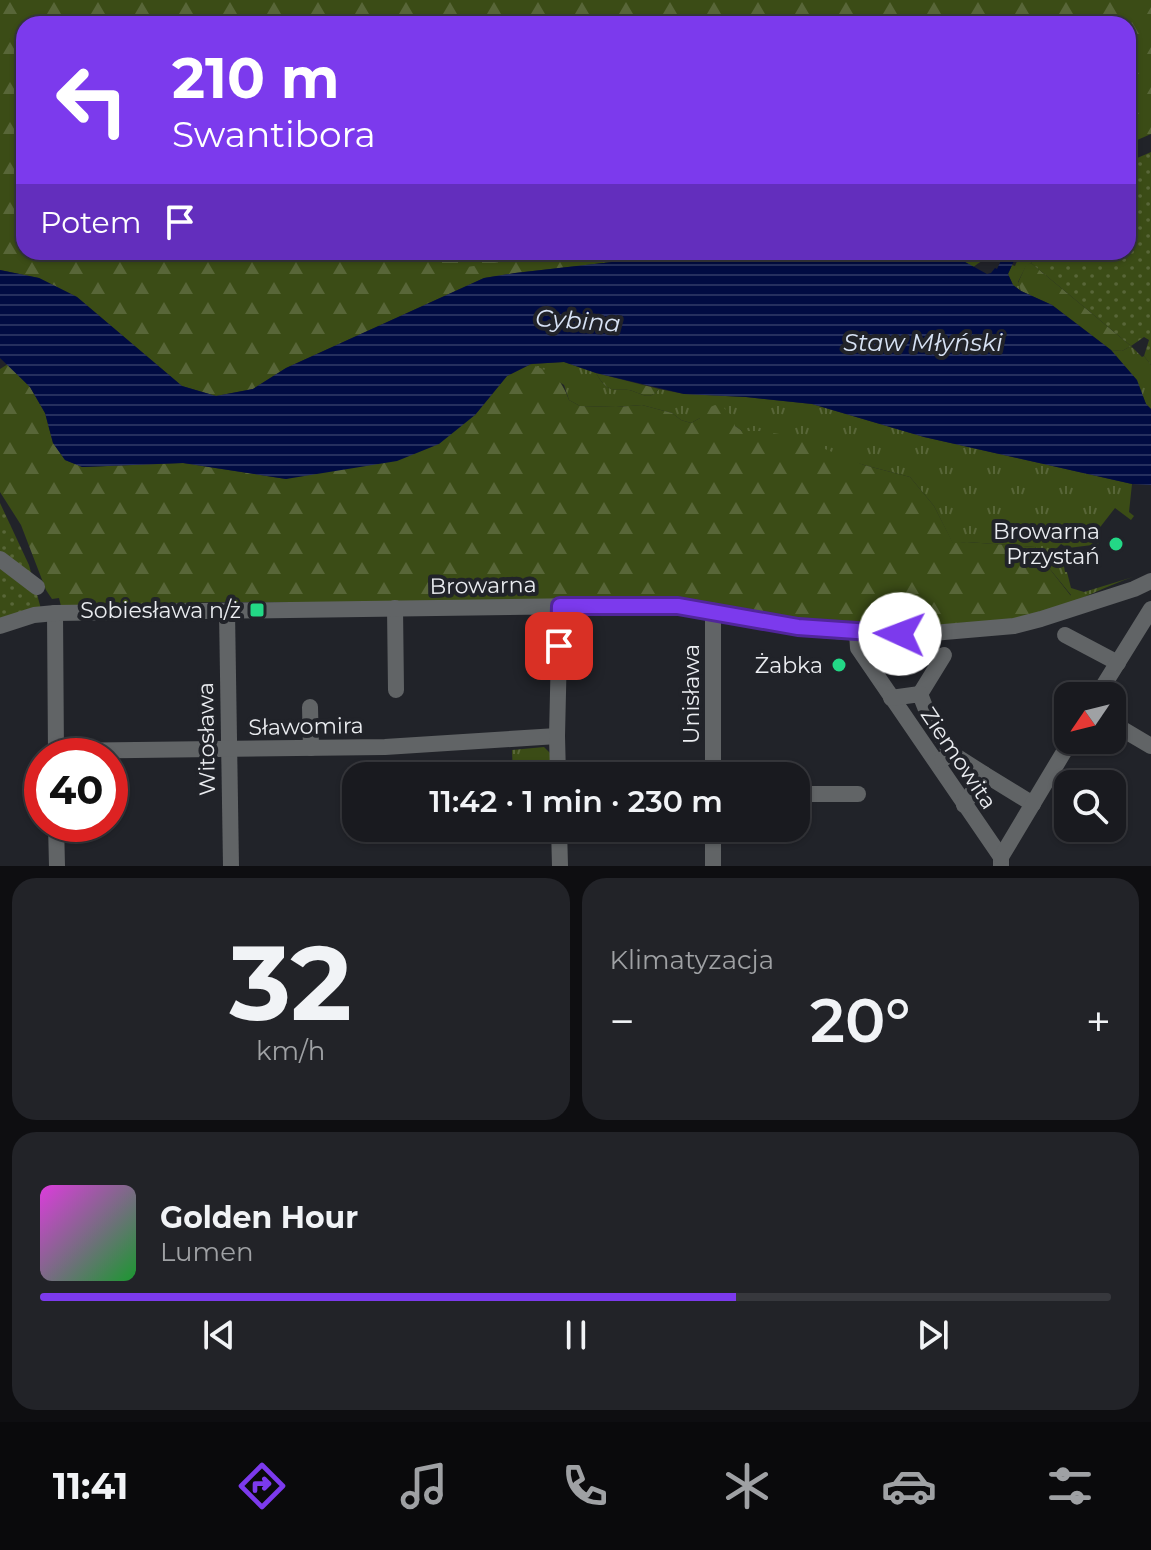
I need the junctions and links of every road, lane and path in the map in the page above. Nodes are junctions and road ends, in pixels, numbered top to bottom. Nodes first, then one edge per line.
1 (0, 559) edge
2 (1151, 581) edge
3 (37, 587) dead end
4 (560, 606) junction
5 (395, 608) junction
6 (1151, 609) edge
7 (227, 611) junction
8 (713, 611) junction
9 (55, 613) junction
10 (0, 626) edge
11 (857, 633) junction
12 (1065, 635) dead end
13 (944, 655) dead end
14 (1118, 663) junction
15 (1106, 682) edge
16 (396, 690) dead end
17 (920, 694) junction
18 (891, 698) junction
19 (310, 707) dead end
20 (1126, 731) edge
21 (557, 736) junction
22 (56, 738) edge
23 (1151, 746) edge
24 (228, 748) junction
25 (311, 748) junction
26 (128, 751) edge
27 (951, 753) junction
28 (1063, 754) edge
29 (558, 762) edge
30 (713, 762) edge
31 (936, 765) junction
32 (984, 774) junction
33 (810, 794) edge
34 (858, 794) dead end
35 (1033, 804) junction
36 (964, 805) junction
37 (56, 842) edge
38 (559, 842) edge
39 (713, 842) edge
40 (1001, 862) edge
41 (57, 866) edge
42 (231, 866) edge
43 (560, 866) edge
44 (713, 866) edge

1 - 3 street
2 - 11 street, Browarna
4 - 5 street, Browarna
4 - 8 street, Browarna
4 - 21 street
5 - 7 street, Browarna
5 - 16 street
6 - 14 street
7 - 9 street, Browarna
7 - 24 street, Witosława
8 - 11 street, Browarna
8 - 30 street, Unisława
9 - 10 street, Browarna
9 - 22 street
11 - 18 street, Ziemowita
12 - 14 street
13 - 17 street
14 - 15 street
17 - 18 street
17 - 27 street
18 - 31 street, Ziemowita
19 - 25 street
20 - 23 street
21 - 25 street, Sławomira
21 - 29 street
24 - 25 street, Sławomira
24 - 26 street, Sławomira
24 - 42 street, Witosława
27 - 31 street
27 - 32 street
28 - 35 street
31 - 36 street, Ziemowita
32 - 35 street
32 - 36 street
33 - 34 street
35 - 40 street
36 - 40 street, Ziemowita
37 - 41 street
38 - 43 street
39 - 44 street

